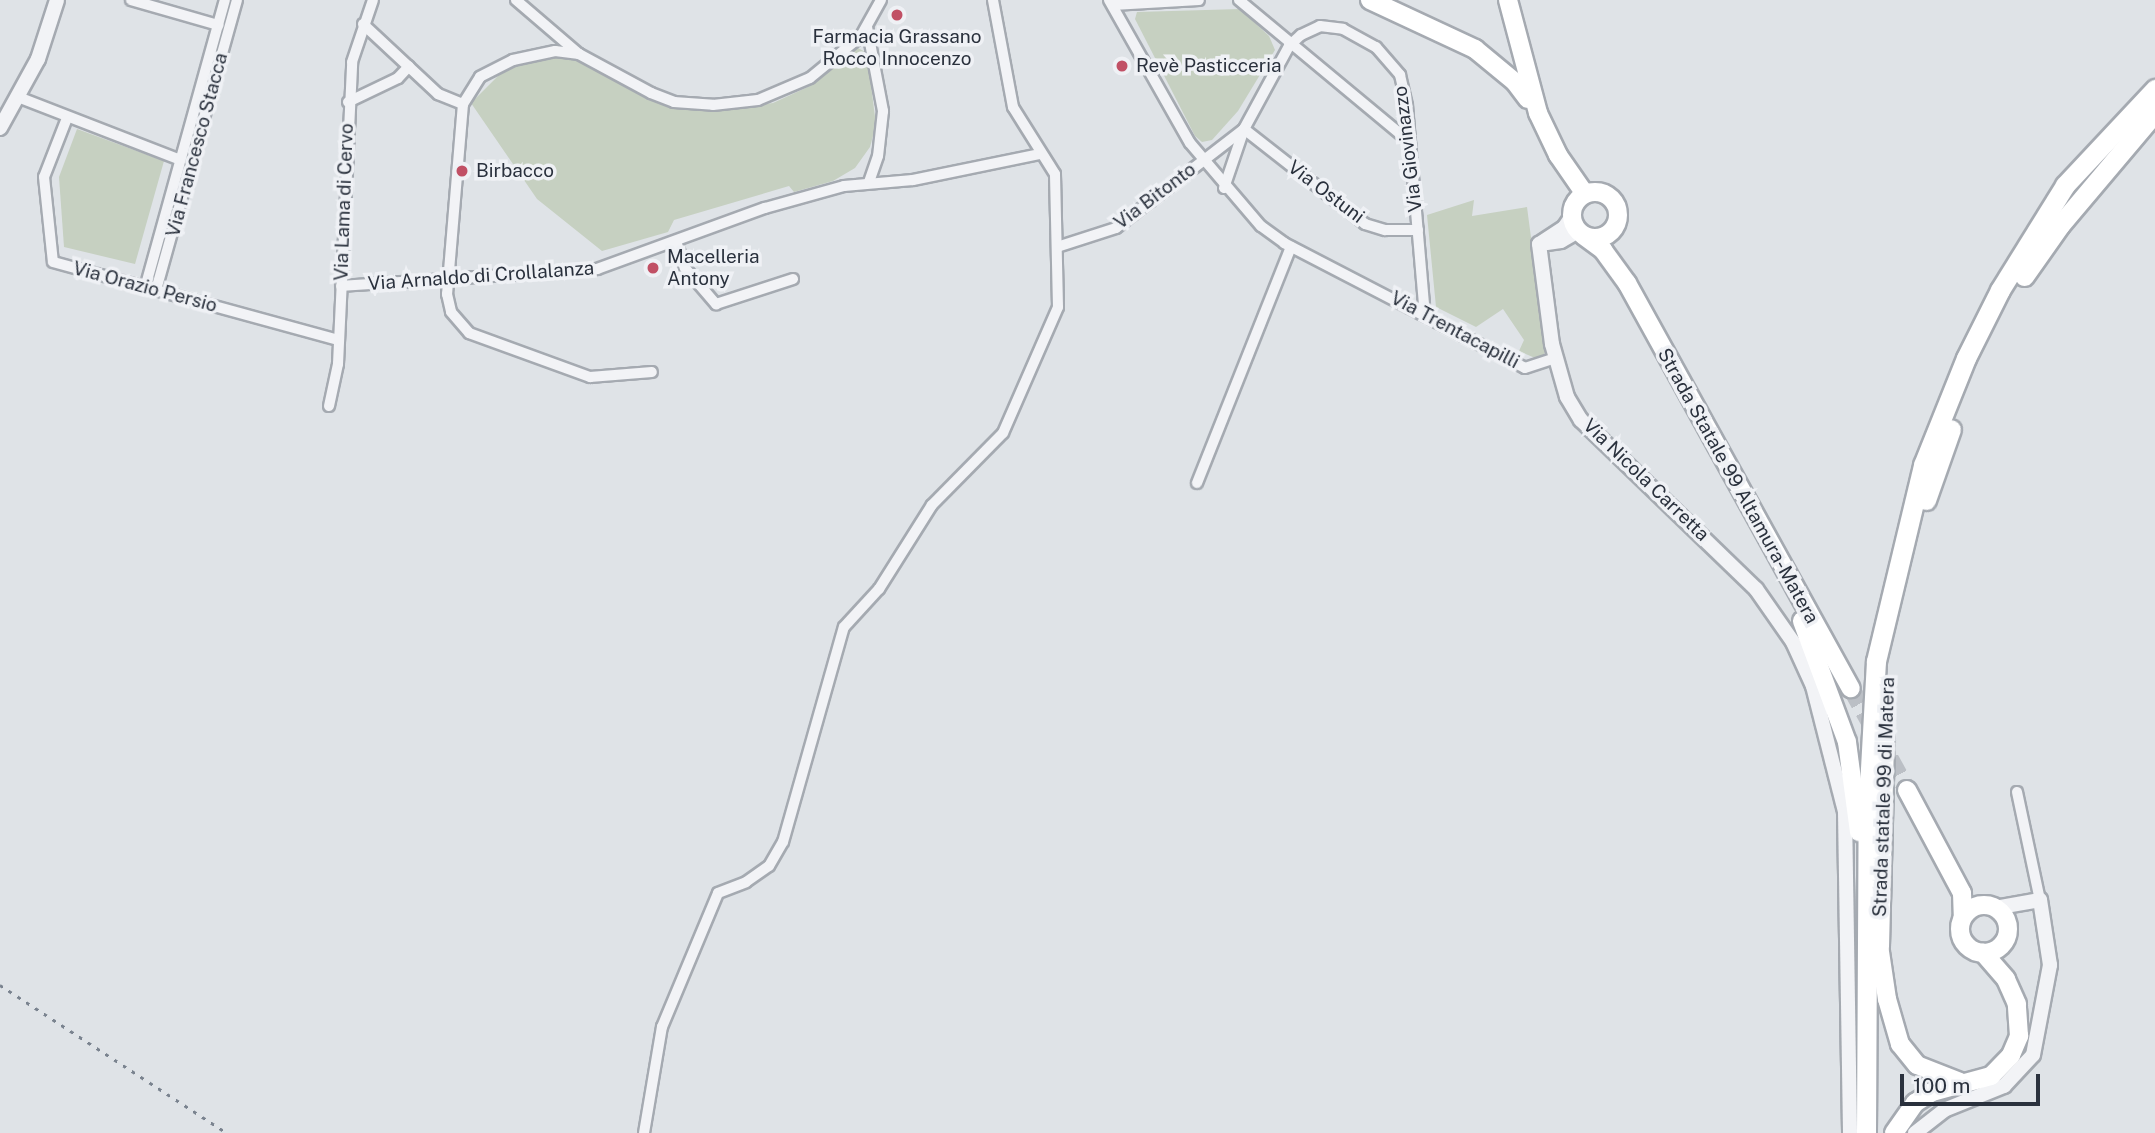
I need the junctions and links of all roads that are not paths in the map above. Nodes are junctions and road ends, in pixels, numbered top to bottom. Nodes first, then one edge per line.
1 (57, 0) edge
2 (131, 0) edge
3 (225, 0) edge
4 (237, 0) edge
5 (373, 0) edge
6 (516, 0) edge
7 (881, 0) edge
8 (993, 0) edge
9 (1199, 0) edge
10 (1239, 0) edge
11 (1370, 0) edge
12 (1508, 0) edge
13 (1111, 3) edge
14 (363, 24) junction
15 (218, 25) junction
16 (867, 27) junction
17 (1289, 46) junction
18 (579, 54) junction
19 (409, 66) junction
20 (2155, 89) edge
21 (18, 97) junction
22 (348, 102) junction
23 (463, 104) junction
24 (2155, 112) edge
25 (1538, 113) junction
26 (0, 114) edge
27 (66, 118) junction
28 (0, 128) edge
29 (1244, 129) junction
30 (1409, 142) junction
31 (1041, 154) junction
32 (178, 159) junction
33 (1203, 160) junction
34 (869, 182) junction
35 (1224, 188) junction
36 (1579, 216) junction
37 (1418, 230) junction
38 (1608, 234) junction
39 (676, 241) junction
40 (1057, 247) junction
41 (1291, 247) junction
42 (446, 279) junction
43 (793, 279) dead end
44 (1627, 283) junction
45 (341, 286) junction
46 (151, 289) junction
47 (1425, 315) junction
48 (339, 340) junction
49 (1555, 358) junction
50 (652, 372) dead end
51 (329, 406) dead end
52 (1197, 483) dead end
53 (1769, 544) junction
54 (1851, 688) tunnel mouth
55 (1907, 790) tunnel mouth
56 (2018, 792) dead end
57 (1962, 892) junction
58 (2040, 900) junction
59 (2000, 910) junction
60 (1963, 917) junction
61 (2004, 943) junction
62 (1879, 945) junction
63 (1983, 954) junction
64 (1866, 968) junction
65 (2006, 979) junction
66 (1964, 1083) junction
67 (644, 1133) edge
68 (1850, 1133) edge
69 (1866, 1133) edge
70 (1879, 1133) edge
71 (1894, 1133) edge
72 (1915, 1133) edge

1 - 21 street
2 - 15 street
3 - 15 street, Via Francesco Stacca
4 - 46 street, Via Francesco Stacca
5 - 14 street, Via Lama di Cervo
6 - 18 street
7 - 16 street
8 - 31 street
9 - 13 street
10 - 17 street
11 - 25 main road
12 - 25 main road
13 - 33 street, Via Trentacapilli
14 - 19 street
14 - 22 street, Via Lama di Cervo
15 - 32 street, Via Francesco Stacca
16 - 18 street
16 - 34 street
17 - 29 street, Via Bitonto
17 - 30 street
17 - 30 street, Via Giovinazzo
18 - 23 street
19 - 22 street
19 - 23 street
20 - 64 highway, Strada statale 99 di Matera
21 - 26 street
21 - 27 street
21 - 28 street
22 - 45 street, Via Lama di Cervo
23 - 42 street
24 - 62 highway, Strada statale 99 di Matera
25 - 36 main road
27 - 32 street
27 - 46 street, Via Orazio Persio
29 - 33 street, Via Bitonto
29 - 35 street, Via Bitonto
29 - 37 street, Via Ostuni
30 - 37 street, Via Giovinazzo
31 - 34 street, Via Arnaldo di Crollalanza
31 - 40 street
32 - 46 street, Via Francesco Stacca
33 - 35 street, Via Trentacapilli
33 - 40 street, Via Bitonto
34 - 39 street, Via Arnaldo di Crollalanza
35 - 41 street, Via Trentacapilli
36 - 38 main road
36 - 38 main road
36 - 44 main road, Strada Statale 99 Altamura-Matera
36 - 49 street
37 - 47 street, Via Giovinazzo
38 - 44 main road, Strada Statale 99 Altamura-Matera
39 - 42 street, Via Arnaldo di Crollalanza
39 - 43 street
40 - 67 street
41 - 47 street, Via Trentacapilli
41 - 52 street
42 - 45 street, Via Arnaldo di Crollalanza
42 - 50 street
44 - 53 main road, Strada Statale 99 Altamura-Matera
45 - 48 street, Via Lama di Cervo
46 - 48 street, Via Orazio Persio
47 - 49 street, Via Trentacapilli
48 - 51 street, Via Lama di Cervo
49 - 68 street, Via Nicola Carretta
53 - 54 main road, Strada Statale 99 Altamura-Matera
53 - 64 main road
55 - 57 main road, Strada statale 99 di Matera
56 - 58 street
57 - 59 main road, Strada statale 99 di Matera
57 - 60 main road, Strada statale 99 di Matera
58 - 59 street
58 - 72 street
59 - 60 main road
59 - 61 main road
60 - 63 main road
61 - 63 main road
61 - 65 main road
62 - 66 main road
62 - 70 highway, Strada statale 99 di Matera
63 - 65 main road
64 - 69 highway, Strada statale 99 di Matera
65 - 66 main road
66 - 71 main road

